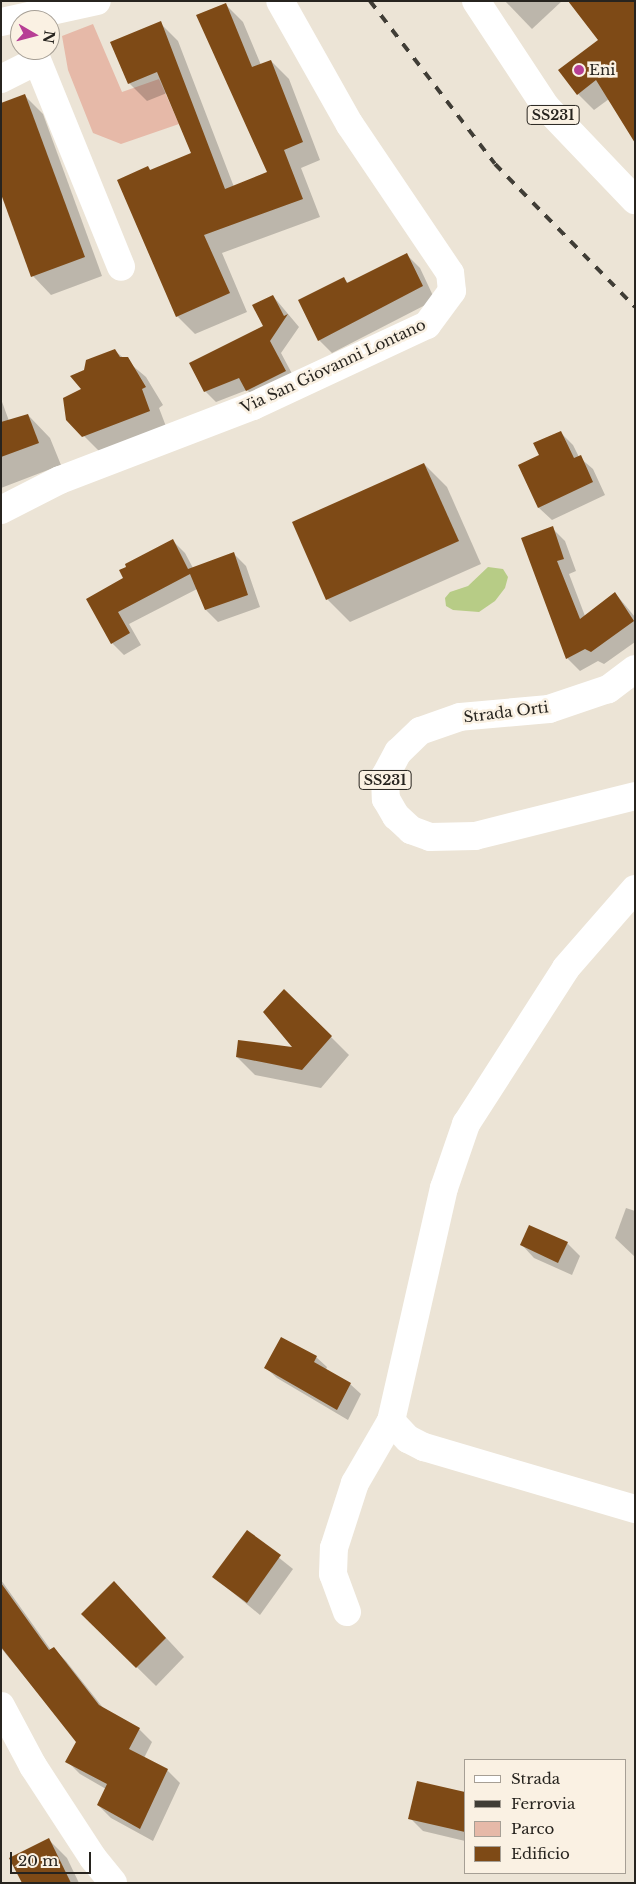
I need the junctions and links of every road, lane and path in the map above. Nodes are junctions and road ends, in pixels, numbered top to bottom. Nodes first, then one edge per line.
1 (97, 1) edge
2 (280, 1) edge
3 (477, 7) edge
4 (58, 10) edge
5 (29, 60) edge
6 (37, 60) edge
7 (1, 80) edge
8 (635, 200) edge
9 (122, 267) dead end
10 (1, 510) edge
11 (635, 669) edge
12 (635, 796) edge
13 (635, 888) edge
14 (391, 1421) junction
15 (635, 1509) edge
16 (347, 1612) dead end
17 (1, 1706) edge
18 (113, 1883) edge

1 - 4 street
2 - 10 street, Via San Giovanni Lontano
3 - 8 street, SS231
5 - 7 street
6 - 9 street
11 - 12 street, Strada Orti / SS231
13 - 14 street
14 - 15 street
14 - 16 street
17 - 18 street

